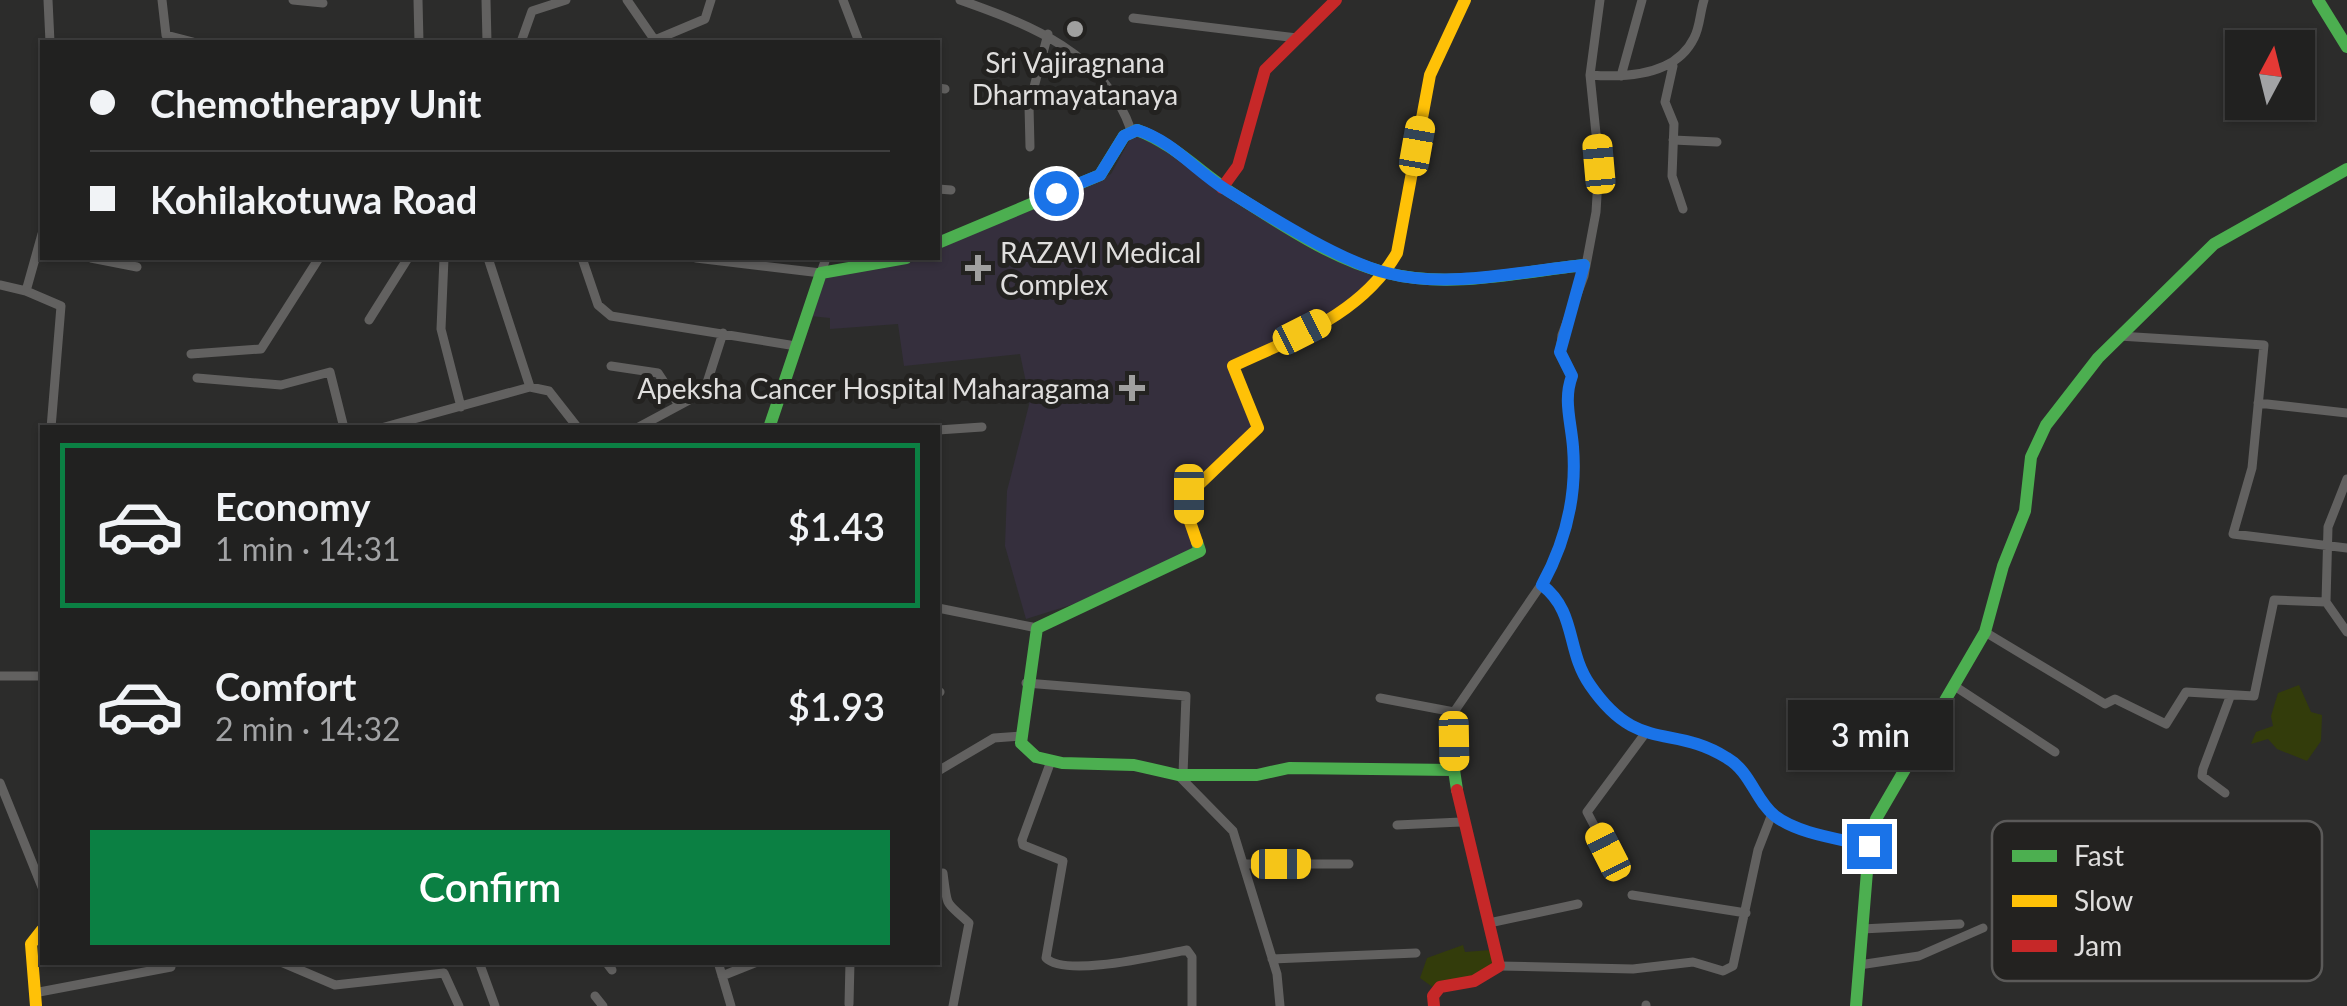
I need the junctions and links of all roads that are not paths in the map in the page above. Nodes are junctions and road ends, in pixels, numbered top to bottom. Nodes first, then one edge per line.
1 (48, 0) edge
2 (162, 0) edge
3 (293, 0) edge
4 (418, 0) edge
5 (486, 0) edge
6 (566, 0) edge
7 (627, 0) edge
8 (711, 0) edge
9 (843, 0) edge
10 (960, 0) edge
11 (1336, 0) edge
12 (1464, 0) edge
13 (1600, 0) edge
14 (1642, 0) edge
15 (1704, 0) edge
16 (2318, 0) edge
17 (323, 3) dead end
18 (1134, 18) dead end
19 (1048, 34) junction
20 (1297, 38) junction
21 (50, 40) edge
22 (185, 40) edge
23 (419, 40) edge
24 (487, 40) edge
25 (522, 40) edge
26 (655, 40) edge
27 (660, 40) edge
28 (858, 40) edge
29 (2347, 48) edge
30 (1672, 66) junction
31 (1590, 75) junction
32 (1621, 76) junction
33 (1131, 130) junction
34 (1673, 140) junction
35 (1717, 142) dead end
36 (1030, 147) dead end
37 (2347, 169) edge
38 (1222, 188) junction
39 (940, 189) edge
40 (951, 190) dead end
41 (1683, 209) dead end
42 (940, 242) edge
43 (40, 250) edge
44 (101, 260) edge
45 (318, 260) edge
46 (407, 260) edge
47 (444, 260) edge
48 (489, 260) edge
49 (583, 260) edge
50 (713, 260) edge
51 (825, 260) edge
52 (895, 260) edge
53 (1584, 265) junction
54 (138, 267) dead end
55 (821, 273) junction
56 (1388, 274) junction
57 (0, 285) edge
58 (26, 291) junction
59 (370, 320) dead end
60 (723, 333) junction
61 (2119, 336) junction
62 (796, 346) junction
63 (191, 354) dead end
64 (611, 366) dead end
65 (197, 378) dead end
66 (530, 387) junction
67 (2258, 403) junction
68 (680, 405) junction
69 (461, 407) junction
70 (2347, 413) edge
71 (51, 425) edge
72 (343, 425) edge
73 (392, 425) edge
74 (576, 425) edge
75 (643, 425) edge
76 (773, 425) edge
77 (982, 427) dead end
78 (940, 430) edge
79 (2347, 480) edge
80 (2326, 547) junction
81 (2347, 548) edge
82 (1542, 585) junction
83 (2326, 602) junction
84 (940, 608) edge
85 (1037, 628) junction
86 (1985, 632) junction
87 (2347, 632) edge
88 (0, 676) edge
89 (40, 676) edge
90 (1026, 684) junction
91 (1956, 687) junction
92 (2230, 697) junction
93 (1380, 698) dead end
94 (1454, 712) junction
95 (1644, 735) junction
96 (1020, 736) junction
97 (2056, 752) dead end
98 (1052, 761) junction
99 (940, 770) edge
100 (1454, 770) junction
101 (1180, 775) junction
102 (0, 783) edge
103 (2225, 794) dead end
104 (1772, 814) junction
105 (1461, 822) junction
106 (1397, 824) dead end
107 (1869, 846) junction
108 (1608, 852) dead end
109 (1247, 864) junction
110 (1349, 864) dead end
111 (943, 873) dead end
112 (40, 882) edge
113 (1632, 895) dead end
114 (1578, 904) dead end
115 (1746, 913) junction
116 (1490, 923) junction
117 (1960, 924) dead end
118 (1983, 928) dead end
119 (1862, 929) junction
120 (40, 932) edge
121 (1416, 954) dead end
122 (1272, 959) junction
123 (287, 965) edge
124 (480, 965) edge
125 (719, 965) edge
126 (750, 965) edge
127 (850, 965) edge
128 (1859, 965) junction
129 (1499, 966) junction
130 (170, 968) dead end
131 (722, 976) junction
132 (596, 996) dead end
133 (35, 999) edge
134 (849, 1004) edge
135 (459, 1006) edge
136 (495, 1006) edge
137 (602, 1006) edge
138 (731, 1006) edge
139 (953, 1006) edge
140 (1192, 1006) edge
141 (1280, 1006) edge
142 (1434, 1006) edge
143 (1856, 1006) edge

1 - 21 street
2 - 22 street
3 - 17 street
4 - 23 street
5 - 24 street
6 - 25 street
7 - 26 street
8 - 27 street
9 - 28 street
10 - 19 street
11 - 20 street
12 - 56 street
13 - 31 street
14 - 32 street
15 - 30 street
16 - 29 street
18 - 20 street
19 - 33 street
19 - 36 street
20 - 38 street
30 - 32 street
30 - 34 street
31 - 32 street
31 - 53 street
33 - 38 street
33 - 42 street
34 - 35 street
34 - 41 street
37 - 61 street
38 - 56 street
39 - 40 street
43 - 58 street
44 - 54 street
45 - 63 street
46 - 59 street
47 - 69 street
48 - 66 street
49 - 60 street
50 - 55 street
51 - 55 street
52 - 55 street
53 - 56 street
53 - 82 street
55 - 62 street
56 - 85 street
57 - 58 street
58 - 71 street
60 - 62 street
60 - 68 street
61 - 67 street
61 - 86 street
62 - 76 street
64 - 68 street
65 - 72 street
66 - 69 street
66 - 74 street
67 - 70 street
67 - 80 street
68 - 75 street
69 - 73 street
77 - 78 street
79 - 80 street
80 - 81 street
80 - 83 street
82 - 94 street
82 - 95 street
83 - 87 street
83 - 92 street
84 - 85 street
85 - 90 street
86 - 91 street
86 - 92 street
88 - 89 street
90 - 96 street
90 - 101 street
91 - 97 street
91 - 107 street
92 - 103 street
93 - 94 street
94 - 100 street
95 - 104 street
95 - 108 street
96 - 98 street
96 - 99 street
98 - 101 street
98 - 140 street
100 - 101 street
100 - 105 street
101 - 109 street
102 - 112 street
104 - 107 street
104 - 115 street
105 - 106 street
105 - 116 street
107 - 119 street
109 - 110 street
109 - 122 street
111 - 139 street
113 - 115 street
114 - 116 street
115 - 129 street
116 - 129 street
117 - 119 street
118 - 128 street
119 - 128 street
120 - 133 street
121 - 122 street
122 - 141 street
123 - 135 street
124 - 136 street
125 - 131 street
126 - 131 street
127 - 134 street
128 - 143 street
129 - 142 street
130 - 133 street
131 - 138 street
132 - 137 street

